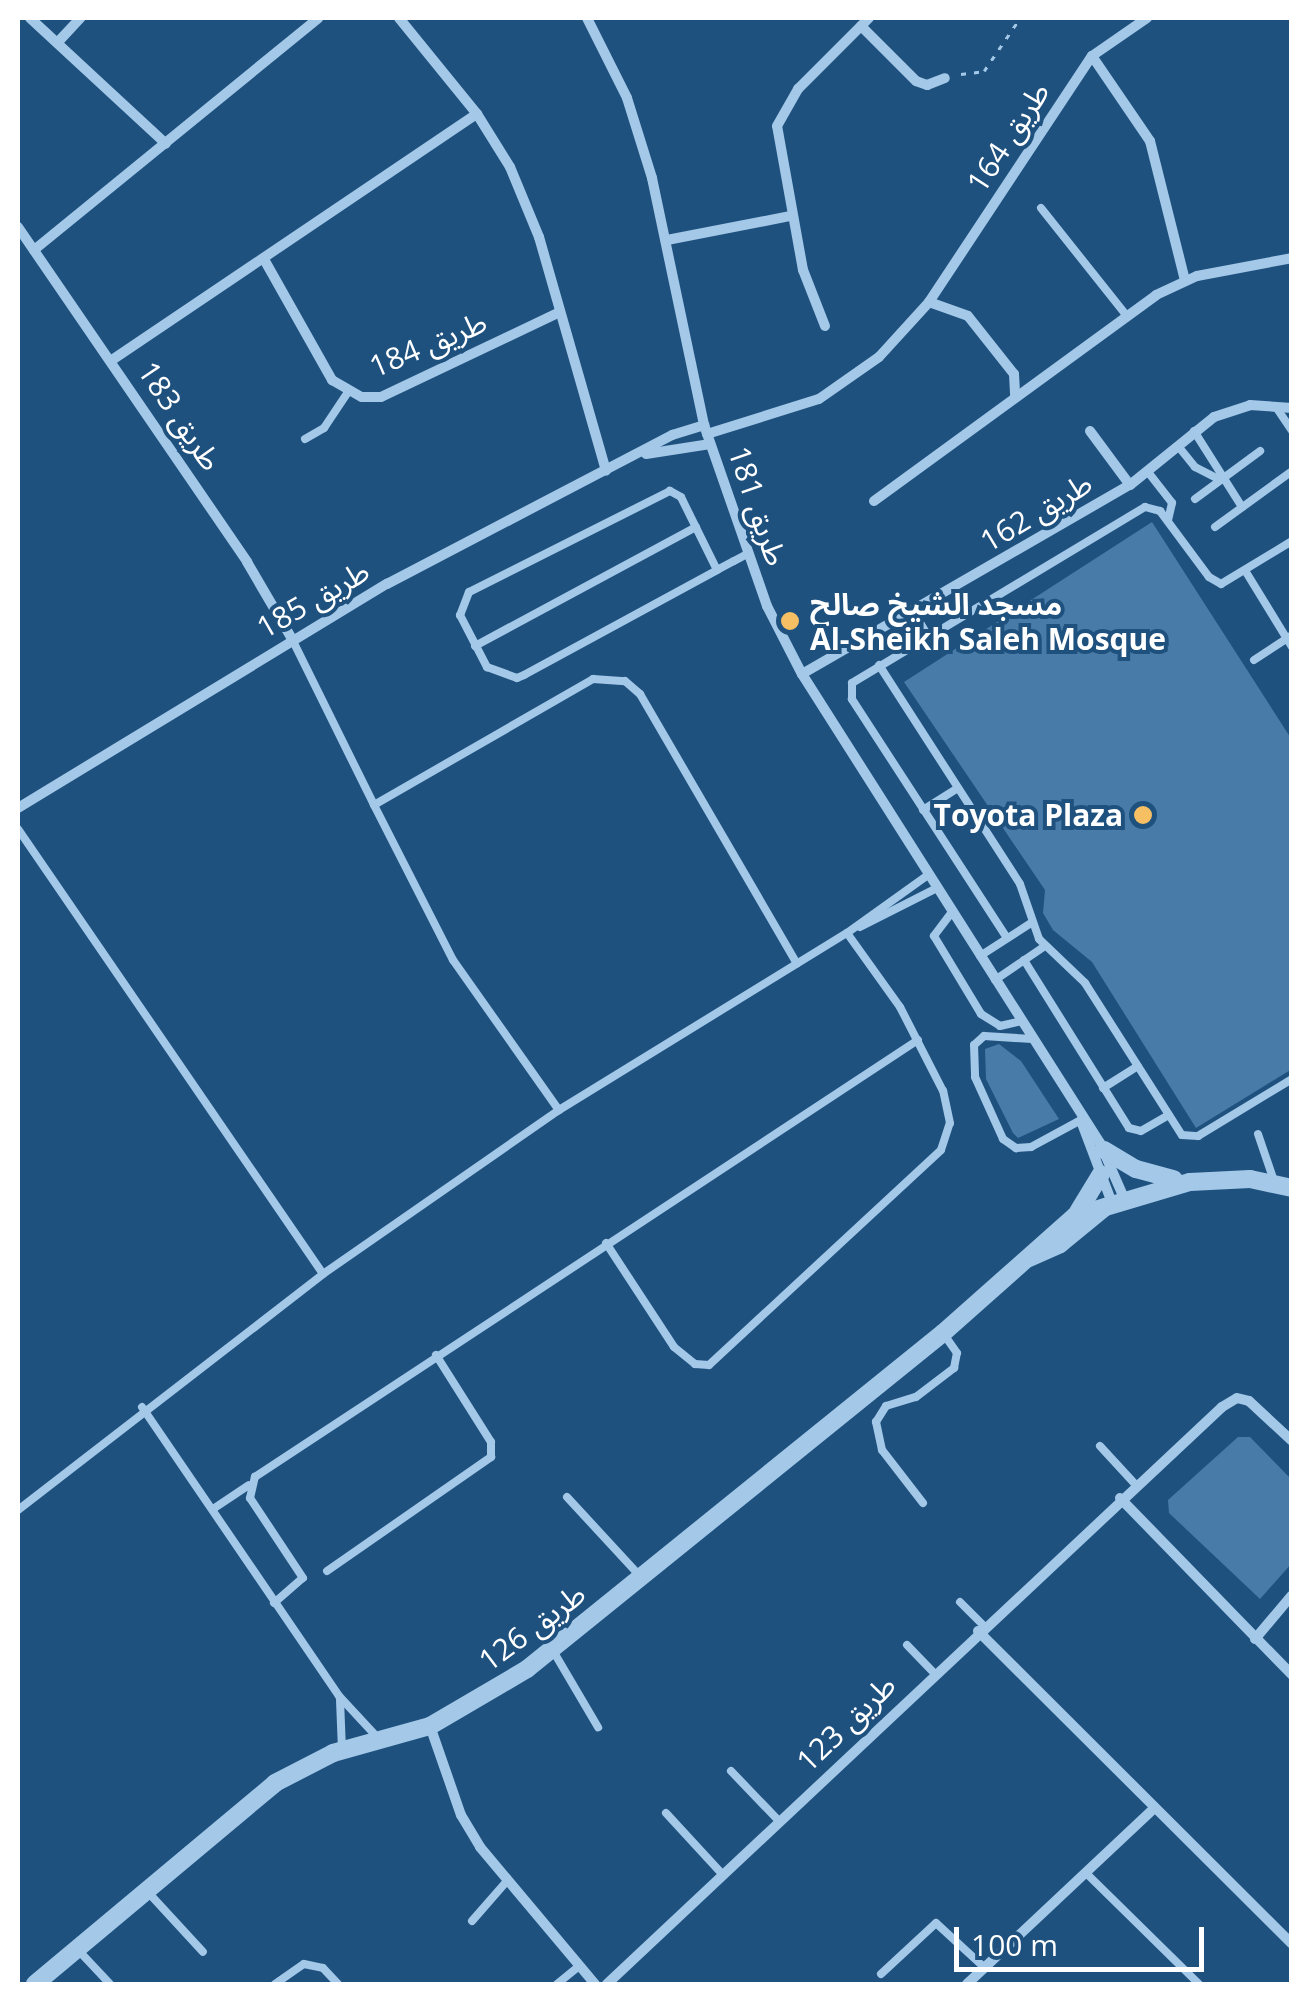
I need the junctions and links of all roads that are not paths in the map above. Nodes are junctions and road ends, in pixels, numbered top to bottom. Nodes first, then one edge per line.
1 (30, 18) edge
2 (80, 18) edge
3 (318, 18) edge
4 (399, 18) edge
5 (587, 18) edge
6 (1147, 18) edge
7 (865, 22) edge
8 (58, 42) junction
9 (1092, 56) junction
10 (945, 78) road end
11 (477, 114) junction
12 (166, 144) junction
13 (1041, 208) dead end
14 (791, 216) junction
15 (18, 227) edge
16 (667, 240) junction
17 (34, 250) junction
18 (1292, 258) edge
19 (265, 261) junction
20 (1185, 280) junction
21 (929, 302) junction
22 (560, 312) junction
23 (1127, 316) junction
24 (825, 326) dead end
25 (112, 360) junction
26 (348, 392) junction
27 (1013, 398) junction
28 (1276, 408) junction
29 (1292, 408) edge
30 (1090, 430) dead end
31 (1194, 431) junction
32 (1292, 432) edge
33 (707, 434) junction
34 (305, 438) dead end
35 (1178, 446) junction
36 (1260, 450) dead end
37 (645, 454) junction
38 (606, 471) junction
39 (1292, 471) edge
40 (1148, 472) junction
41 (1220, 480) junction
42 (1130, 485) junction
43 (1195, 499) dead end
44 (874, 501) dead end
45 (1242, 507) junction
46 (1168, 520) junction
47 (696, 527) junction
48 (1216, 527) dead end
49 (1292, 541) edge
50 (749, 553) junction
51 (717, 570) junction
52 (1246, 572) junction
53 (913, 612) junction
54 (928, 636) junction
55 (292, 639) junction
56 (1290, 640) edge
57 (475, 646) junction
58 (1254, 660) dead end
59 (880, 665) junction
60 (802, 674) junction
61 (958, 788) junction
62 (374, 805) junction
63 (18, 808) edge
64 (923, 810) junction
65 (18, 829) edge
66 (928, 875) junction
67 (937, 888) junction
68 (952, 912) junction
69 (1031, 923) junction
70 (847, 933) junction
71 (1008, 938) junction
72 (1045, 946) junction
73 (980, 956) junction
74 (1024, 960) junction
75 (797, 964) junction
76 (994, 980) junction
77 (1020, 1021) junction
78 (1032, 1039) junction
79 (918, 1040) junction
80 (1138, 1066) junction
81 (1292, 1078) edge
82 (1103, 1088) junction
83 (559, 1110) junction
84 (1169, 1115) junction
85 (1081, 1120) junction
86 (1258, 1134) dead end
87 (1104, 1150) junction
88 (1101, 1174) junction
89 (1190, 1182) junction
90 (1283, 1186) edge
91 (1113, 1202) junction
92 (1075, 1216) junction
93 (606, 1243) junction
94 (1029, 1258) junction
95 (323, 1274) junction
96 (943, 1334) junction
97 (436, 1355) junction
98 (142, 1408) junction
99 (1292, 1441) edge
100 (1100, 1446) dead end
101 (1134, 1482) junction
102 (249, 1484) junction
103 (567, 1497) dead end
104 (1120, 1498) junction
105 (923, 1503) dead end
106 (18, 1510) edge
107 (213, 1510) junction
108 (327, 1570) dead end
109 (642, 1578) junction
110 (1292, 1595) edge
111 (274, 1602) junction
112 (960, 1602) dead end
113 (981, 1628) junction
114 (1256, 1639) junction
115 (907, 1645) dead end
116 (552, 1649) junction
117 (934, 1673) junction
118 (1292, 1675) edge
119 (339, 1696) junction
120 (430, 1726) junction
121 (598, 1728) dead end
122 (380, 1739) junction
123 (342, 1750) junction
124 (731, 1771) dead end
125 (1152, 1810) junction
126 (666, 1814) dead end
127 (779, 1821) junction
128 (1086, 1873) junction
129 (722, 1875) junction
130 (506, 1882) junction
131 (146, 1890) junction
132 (472, 1921) dead end
133 (1292, 1944) edge
134 (77, 1949) junction
135 (203, 1952) dead end
136 (579, 1966) junction
137 (985, 1968) junction
138 (881, 1974) dead end
139 (35, 1984) edge
140 (110, 1984) edge
141 (275, 1984) edge
142 (338, 1984) edge
143 (558, 1984) edge
144 (595, 1984) edge
145 (608, 1984) edge
146 (968, 1984) edge
147 (1199, 1984) edge

1 - 8 street
2 - 8 street
3 - 12 street
4 - 11 street
5 - 16 street, طريق 181
6 - 9 street, طريق 164
7 - 10 street
7 - 14 street
8 - 12 street
9 - 20 street
9 - 21 street, طريق 164
11 - 19 street
11 - 22 street
12 - 17 street
13 - 23 lane
14 - 16 street
14 - 24 street
15 - 17 street, طريق 183
16 - 33 street, طريق 181
17 - 25 street, طريق 183
18 - 20 street
19 - 25 street
19 - 26 street, طريق 184
20 - 23 street
21 - 27 street
21 - 33 street, طريق 164
22 - 26 street, طريق 184
22 - 38 street
23 - 27 street
25 - 55 street, طريق 183
26 - 34 lane
27 - 44 street
28 - 29 street, طريق 162
28 - 31 street, طريق 162
28 - 32 lane
30 - 42 street
31 - 35 street, طريق 162
31 - 41 lane
33 - 37 street, طريق 185
33 - 37 street, طريق 185
33 - 50 street, طريق 181
35 - 40 street, طريق 162
35 - 41 lane
36 - 41 lane
37 - 38 street, طريق 185
38 - 55 street, طريق 185
39 - 45 lane
40 - 42 street, طريق 162
40 - 46 lane
41 - 43 lane
41 - 45 lane
42 - 53 street, طريق 162
45 - 48 lane
46 - 52 lane
46 - 54 lane
47 - 51 lane
47 - 57 lane
47 - 57 lane
49 - 52 lane
50 - 51 lane
50 - 60 street, طريق 181
51 - 57 lane
52 - 56 lane
53 - 54 lane
53 - 60 street, طريق 162
54 - 59 lane
55 - 62 lane
55 - 63 street, طريق 185
56 - 58 lane
59 - 61 lane
59 - 64 lane
60 - 66 street, طريق 181
61 - 64 lane
61 - 69 lane
62 - 75 lane
62 - 83 lane
64 - 71 lane
65 - 95 lane
66 - 67 street, طريق 181
66 - 70 lane
67 - 68 street, طريق 181
67 - 70 lane
68 - 73 street, طريق 181
68 - 77 lane
69 - 71 lane
69 - 72 lane
70 - 75 lane
70 - 79 lane
71 - 73 lane
72 - 74 lane
72 - 80 lane
73 - 76 street, طريق 181
74 - 76 lane
74 - 82 lane
75 - 83 lane
76 - 77 street, طريق 181
77 - 78 street, طريق 181
78 - 85 street, طريق 181
78 - 85 lane
79 - 93 lane
79 - 93 lane
80 - 82 lane
80 - 84 lane
81 - 84 lane
82 - 84 lane
83 - 95 lane
85 - 87 street, طريق 181
85 - 88 street, طريق 181
86 - 90 lane
87 - 89 street
87 - 91 street, طريق 181
88 - 91 street, طريق 181
88 - 92 street
89 - 90 street, طريق 126
89 - 91 street, طريق 126
91 - 92 street, طريق 126
91 - 94 street, طريق 126
92 - 94 street, طريق 126
93 - 97 lane
94 - 96 street, طريق 126
95 - 98 lane
96 - 105 lane
96 - 109 street, طريق 126
97 - 102 lane
97 - 108 lane
98 - 106 lane
98 - 107 lane
99 - 101 street, طريق 123
100 - 101 lane
101 - 104 street, طريق 123
102 - 107 lane
102 - 111 lane
103 - 109 lane
104 - 113 street, طريق 123
104 - 114 street
107 - 111 lane
109 - 116 street, طريق 126
110 - 114 street
111 - 119 lane
112 - 113 lane
113 - 117 street, طريق 123
113 - 125 street
114 - 118 street
115 - 117 lane
116 - 120 street, طريق 126
116 - 121 lane
117 - 127 street, طريق 123
119 - 122 lane
119 - 123 lane
120 - 122 street, طريق 126
120 - 130 street
122 - 123 street, طريق 126
123 - 131 street, طريق 126
124 - 127 lane
125 - 128 street
125 - 133 street
126 - 129 lane
127 - 129 street, طريق 123
128 - 137 street
128 - 147 lane
129 - 145 street, طريق 123
130 - 132 lane
130 - 136 street
131 - 134 street, طريق 126
131 - 135 lane
134 - 139 street, طريق 126
134 - 140 lane
136 - 143 lane
136 - 144 street
137 - 138 lane
137 - 146 street
141 - 142 lane

